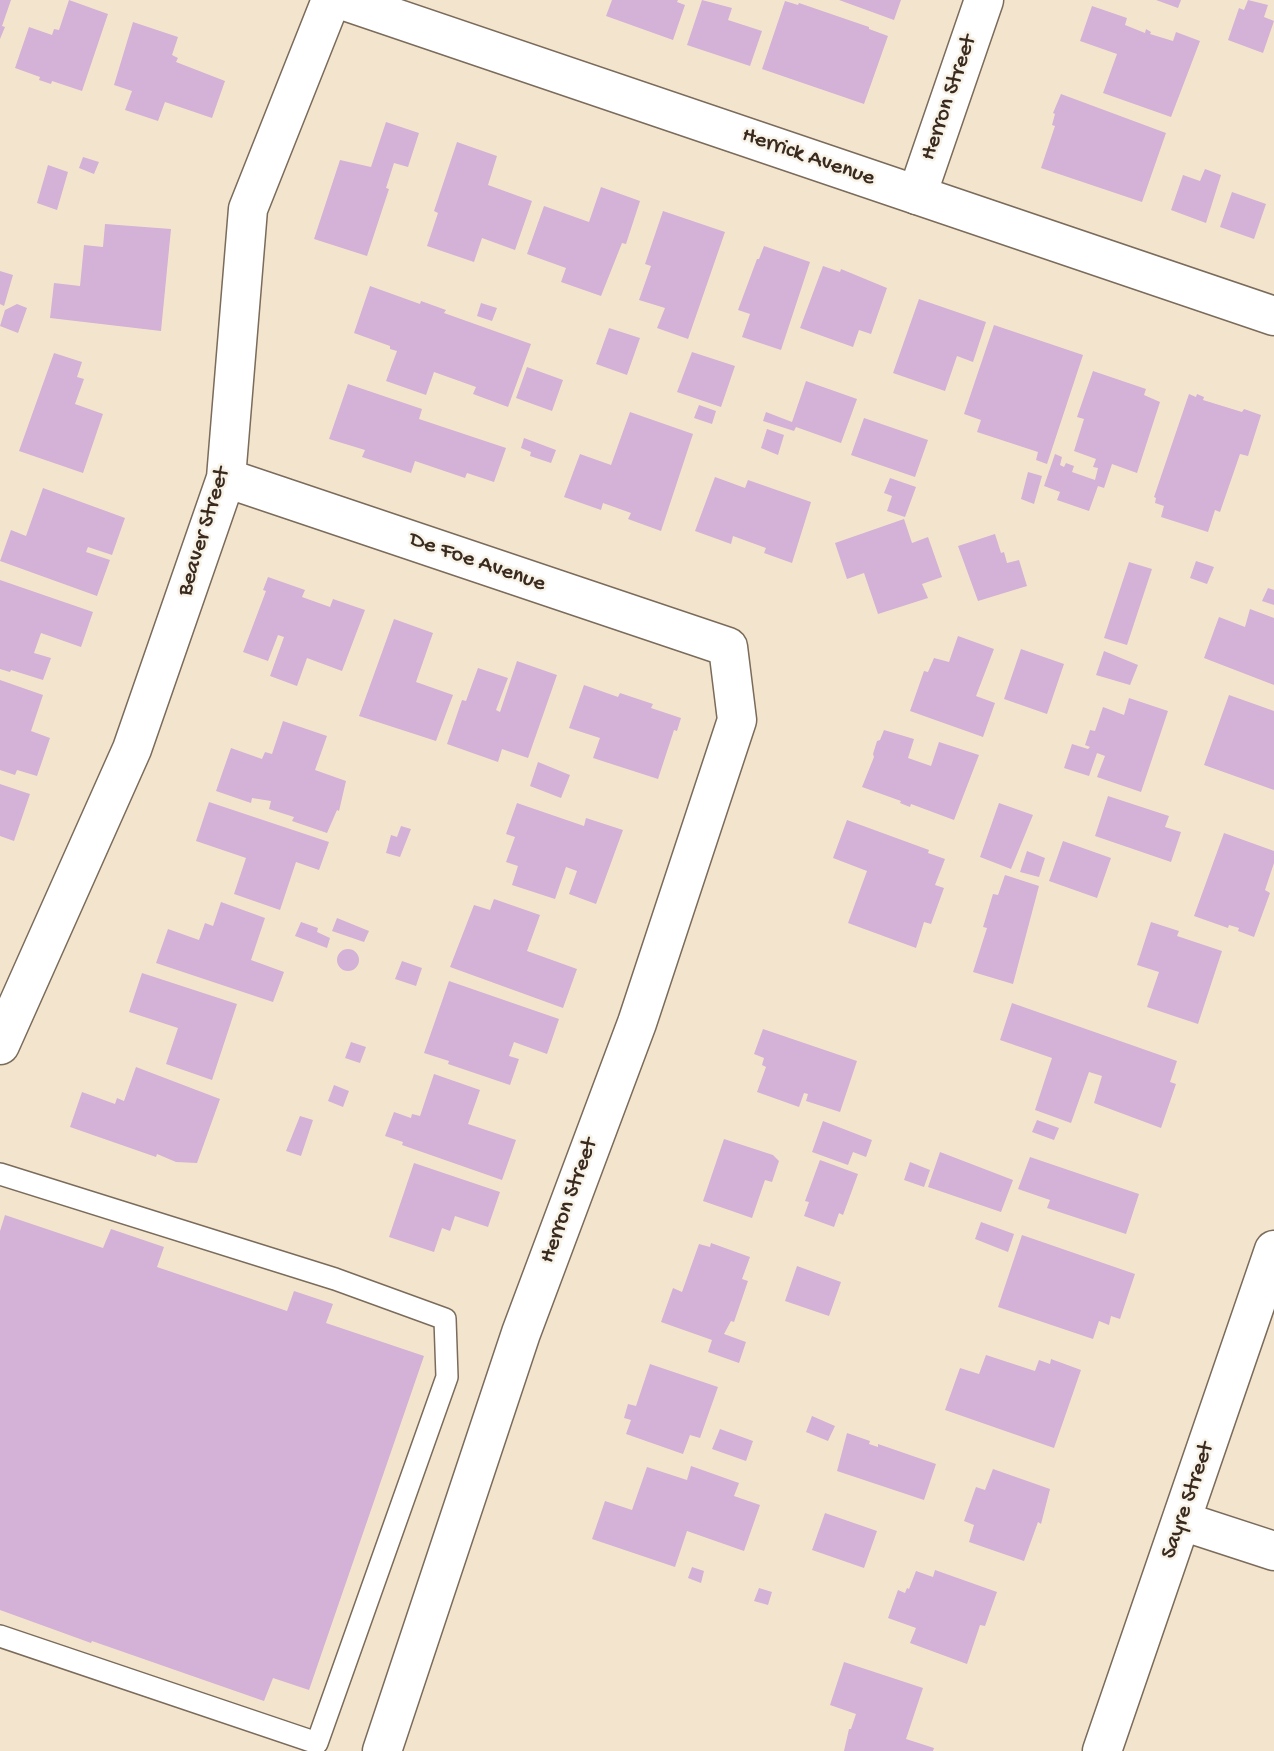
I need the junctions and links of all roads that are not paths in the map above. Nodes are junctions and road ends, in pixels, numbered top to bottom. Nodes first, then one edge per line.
1 (331, 0) edge
2 (342, 0) edge
3 (984, 0) edge
4 (387, 7) edge
5 (917, 195) junction
6 (1274, 316) edge
7 (226, 478) junction
8 (728, 647) joint
9 (0, 1045) edge
10 (0, 1174) edge
11 (1274, 1250) edge
12 (1182, 1521) junction
13 (1274, 1551) edge
14 (0, 1636) edge
15 (382, 1751) edge
16 (1102, 1751) edge

1 - 7 street, Beaver Street
2 - 4 street, Herrick Avenue
3 - 5 street, Herron Street
4 - 5 street, Herrick Avenue
5 - 6 street, Herrick Avenue
7 - 8 street, De Foe Avenue
7 - 9 street, Beaver Street
8 - 15 street, Herron Street
10 - 14 lane
11 - 12 street, Sayre Street
12 - 13 street
12 - 16 street, Sayre Street

